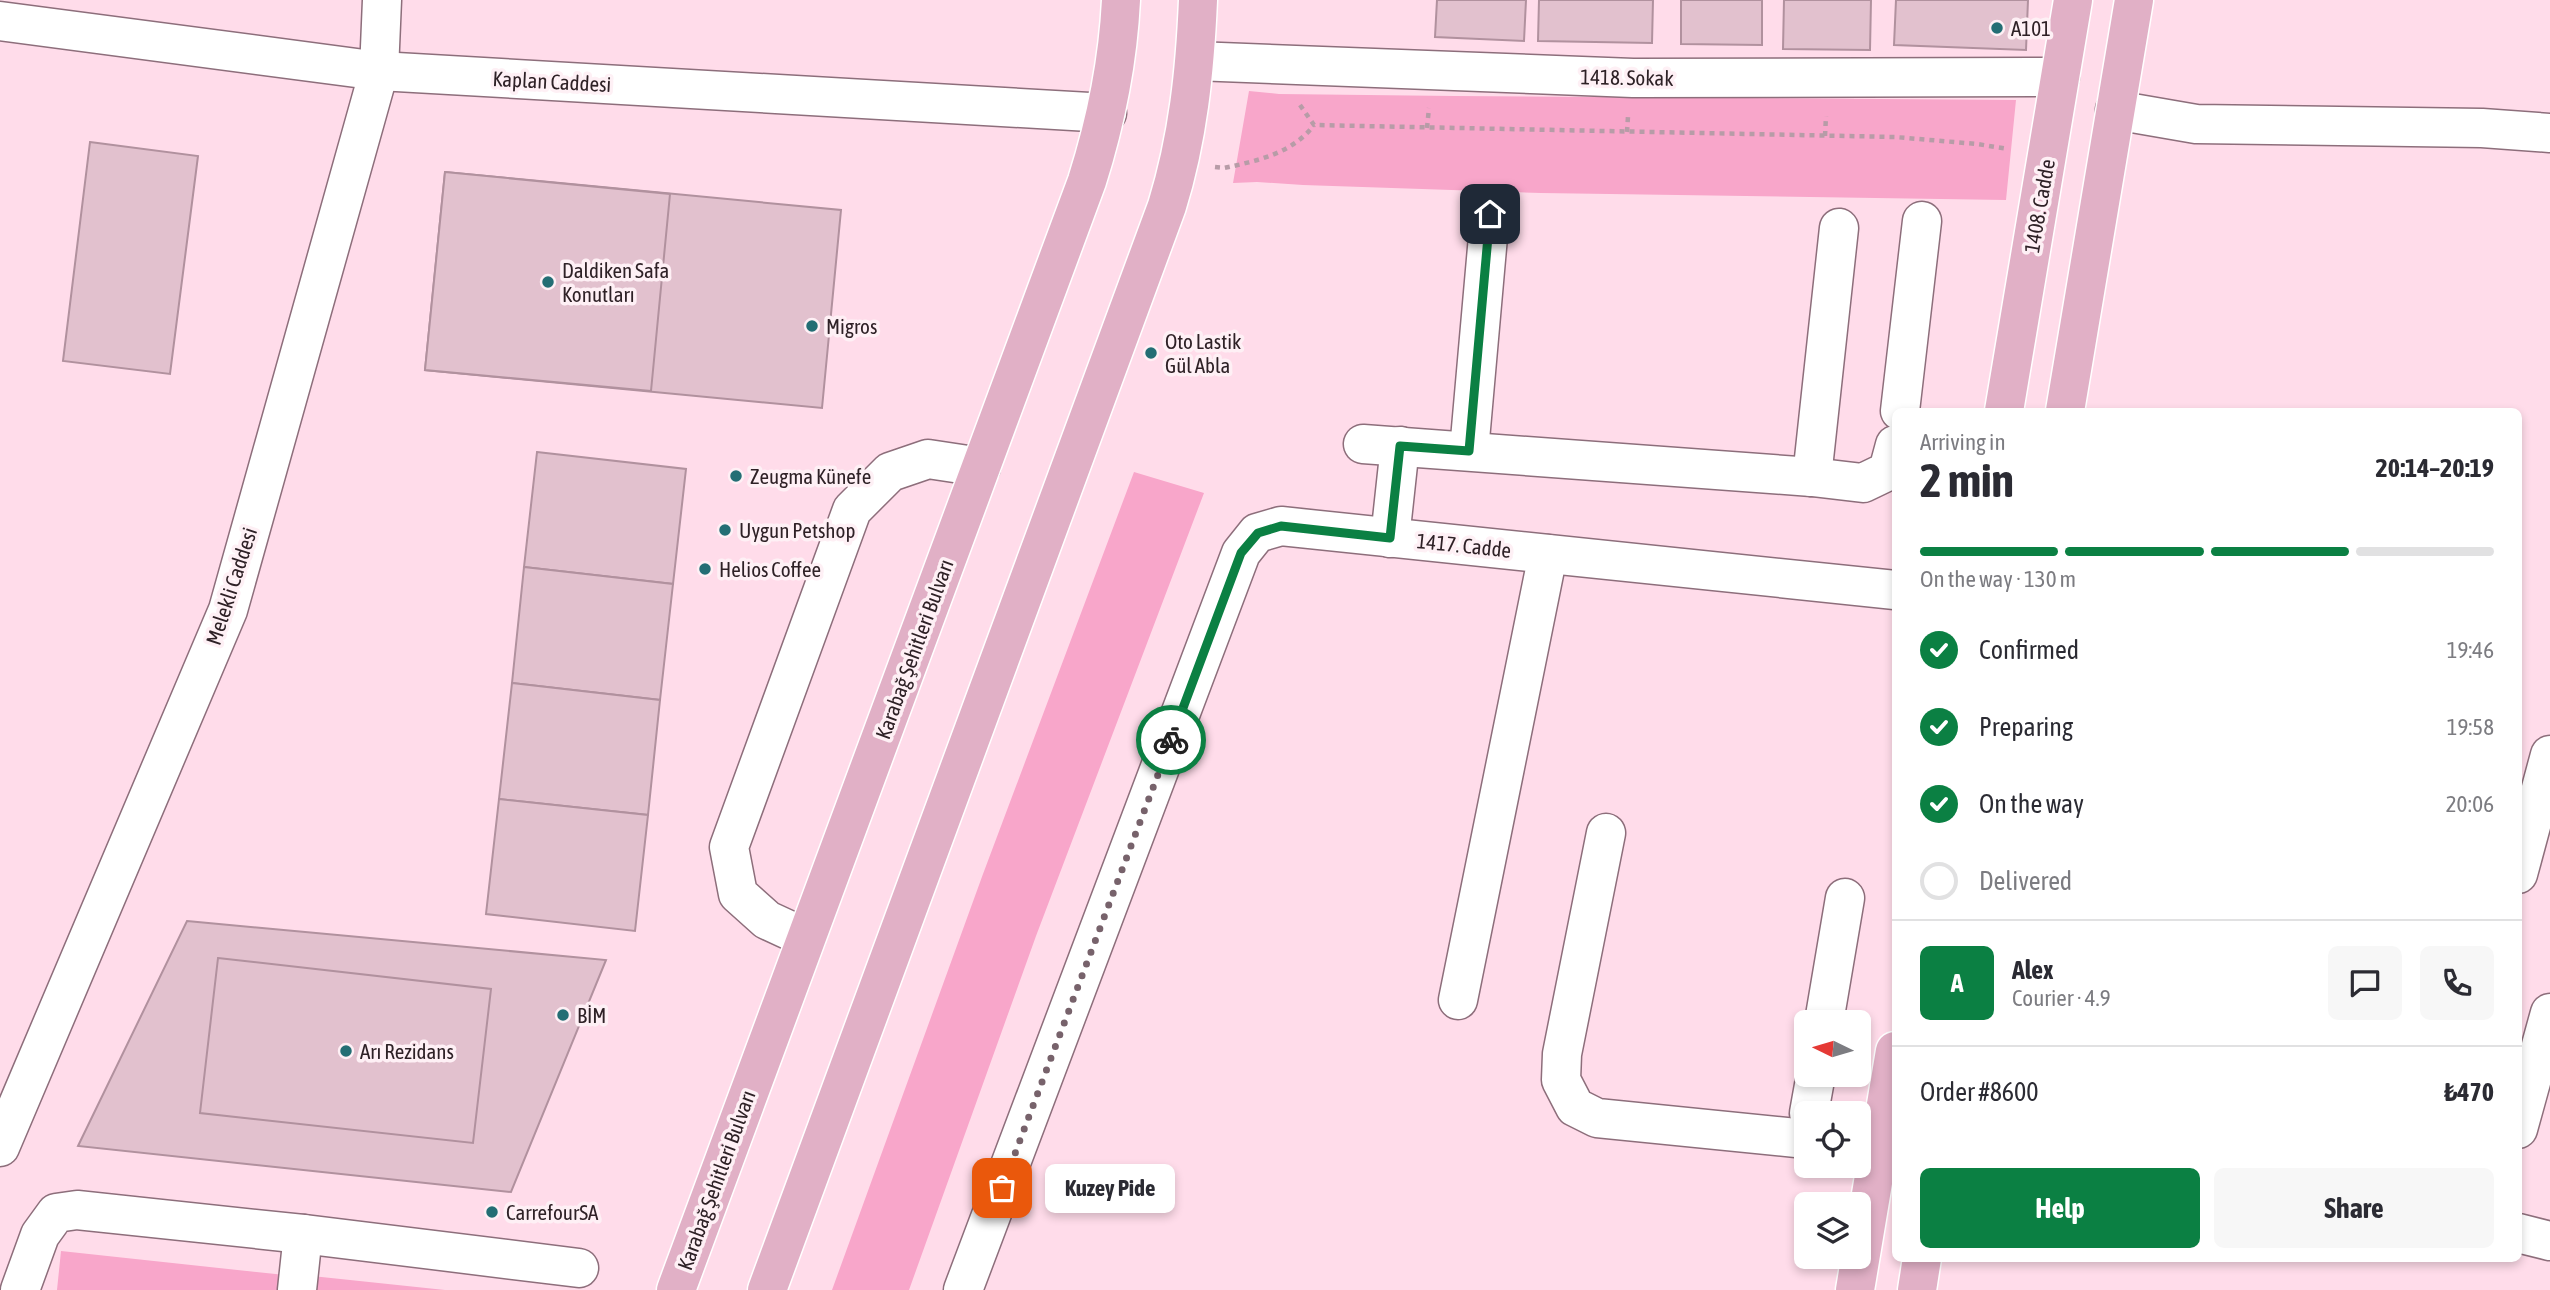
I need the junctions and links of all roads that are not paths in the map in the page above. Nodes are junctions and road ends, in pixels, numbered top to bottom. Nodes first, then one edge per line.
1 (382, 0) edge
2 (1121, 0) edge
3 (1198, 0) edge
4 (2073, 0) edge
5 (2134, 0) edge
6 (0, 21) edge
7 (1195, 61) junction
8 (379, 71) junction
9 (2060, 77) junction
10 (2115, 110) junction
11 (1107, 113) junction
12 (2550, 132) edge
13 (1490, 214) dead end
14 (1922, 221) dead end
15 (1839, 228) dead end
16 (1900, 408) edge
17 (2005, 408) edge
18 (2065, 408) edge
19 (1469, 451) junction
20 (1892, 456) edge
21 (981, 467) junction
22 (1812, 477) junction
23 (1390, 538) junction
24 (1548, 554) junction
25 (1892, 590) edge
26 (2550, 755) edge
27 (1606, 833) dead end
28 (2522, 859) edge
29 (1845, 898) dead end
30 (806, 938) junction
31 (1458, 1000) dead end
32 (1826, 1010) edge
33 (2550, 1013) edge
34 (1892, 1062) edge
35 (2522, 1114) edge
36 (1794, 1138) edge
37 (1871, 1138) edge
38 (0, 1147) edge
39 (1866, 1178) edge
40 (303, 1234) junction
41 (2522, 1234) edge
42 (2550, 1241) edge
43 (1922, 1262) edge
44 (579, 1268) dead end
45 (480, 1273) edge
46 (20, 1290) edge
47 (297, 1290) edge
48 (676, 1290) edge
49 (767, 1290) edge
50 (963, 1290) edge
51 (1855, 1290) edge
52 (1917, 1290) edge

1 - 8 street, Melekli Caddesi
2 - 11 main road, Karabağ Şehitleri Bulvarı
3 - 7 main road
4 - 9 main road, 1408. Cadde
5 - 10 main road
6 - 8 street, Kaplan Caddesi
7 - 9 street, 1418. Sokak
7 - 49 main road
8 - 11 street, Kaplan Caddesi
8 - 38 street, Melekli Caddesi
9 - 17 main road, 1408. Cadde
10 - 12 street
10 - 18 main road
11 - 21 main road, Karabağ Şehitleri Bulvarı
13 - 19 street
14 - 16 street
15 - 22 street
19 - 22 street
19 - 23 street
20 - 22 street
21 - 30 main road, Karabağ Şehitleri Bulvarı
21 - 30 street
23 - 24 street, 1417. Cadde
23 - 50 street, 1417. Cadde
24 - 25 street, 1417. Cadde
24 - 31 street
26 - 28 street
27 - 36 street
29 - 32 street
30 - 48 main road, Karabağ Şehitleri Bulvarı
33 - 35 street
34 - 37 main road
39 - 51 main road
40 - 45 street
40 - 46 street
40 - 47 street
41 - 42 street
43 - 52 main road
44 - 45 street

